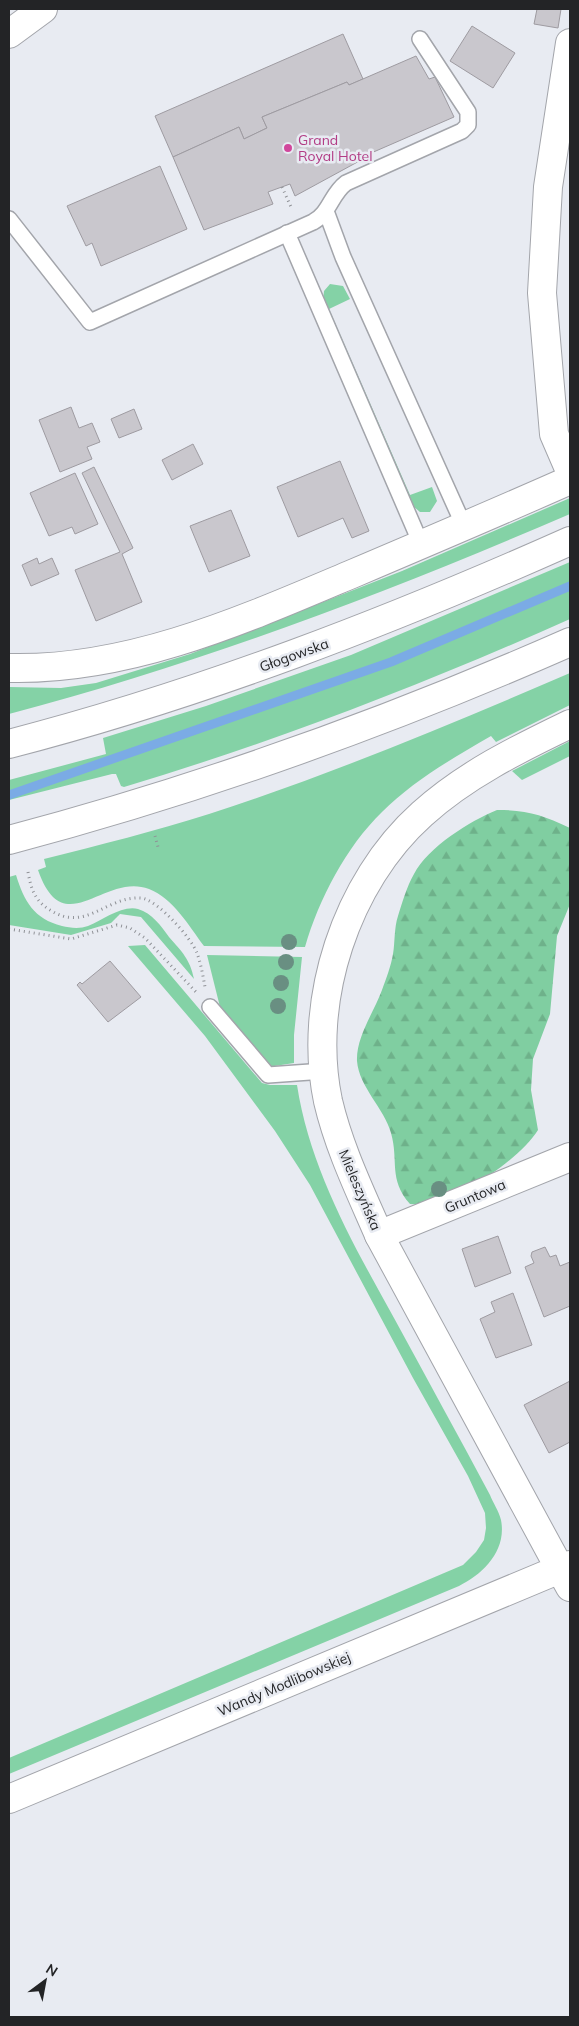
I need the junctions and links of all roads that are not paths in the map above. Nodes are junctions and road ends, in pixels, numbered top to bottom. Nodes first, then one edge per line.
1 (43, 9) edge
2 (9, 34) edge
3 (420, 39) dead end
4 (570, 43) edge
5 (326, 211) junction
6 (9, 218) edge
7 (287, 233) junction
8 (570, 471) edge
9 (570, 480) edge
10 (464, 526) junction
11 (570, 541) edge
12 (421, 544) junction
13 (570, 642) edge
14 (9, 668) edge
15 (570, 724) edge
16 (9, 744) edge
17 (9, 840) edge
18 (210, 1007) road end
19 (324, 1071) junction
20 (570, 1157) edge
21 (379, 1235) junction
22 (567, 1574) edge
23 (9, 1799) edge

1 - 2 street
3 - 5 lane
4 - 8 street
5 - 7 lane
5 - 10 lane
6 - 7 lane
7 - 12 lane
9 - 10 street
10 - 12 street
11 - 16 street, Głogowska
12 - 14 street
13 - 17 street
15 - 19 street, Mieleszyńska
18 - 19 lane
19 - 21 street, Mieleszyńska
20 - 21 street, Gruntowa
21 - 22 street, Mieleszyńska
22 - 23 street, Wandy Modlibowskiej

